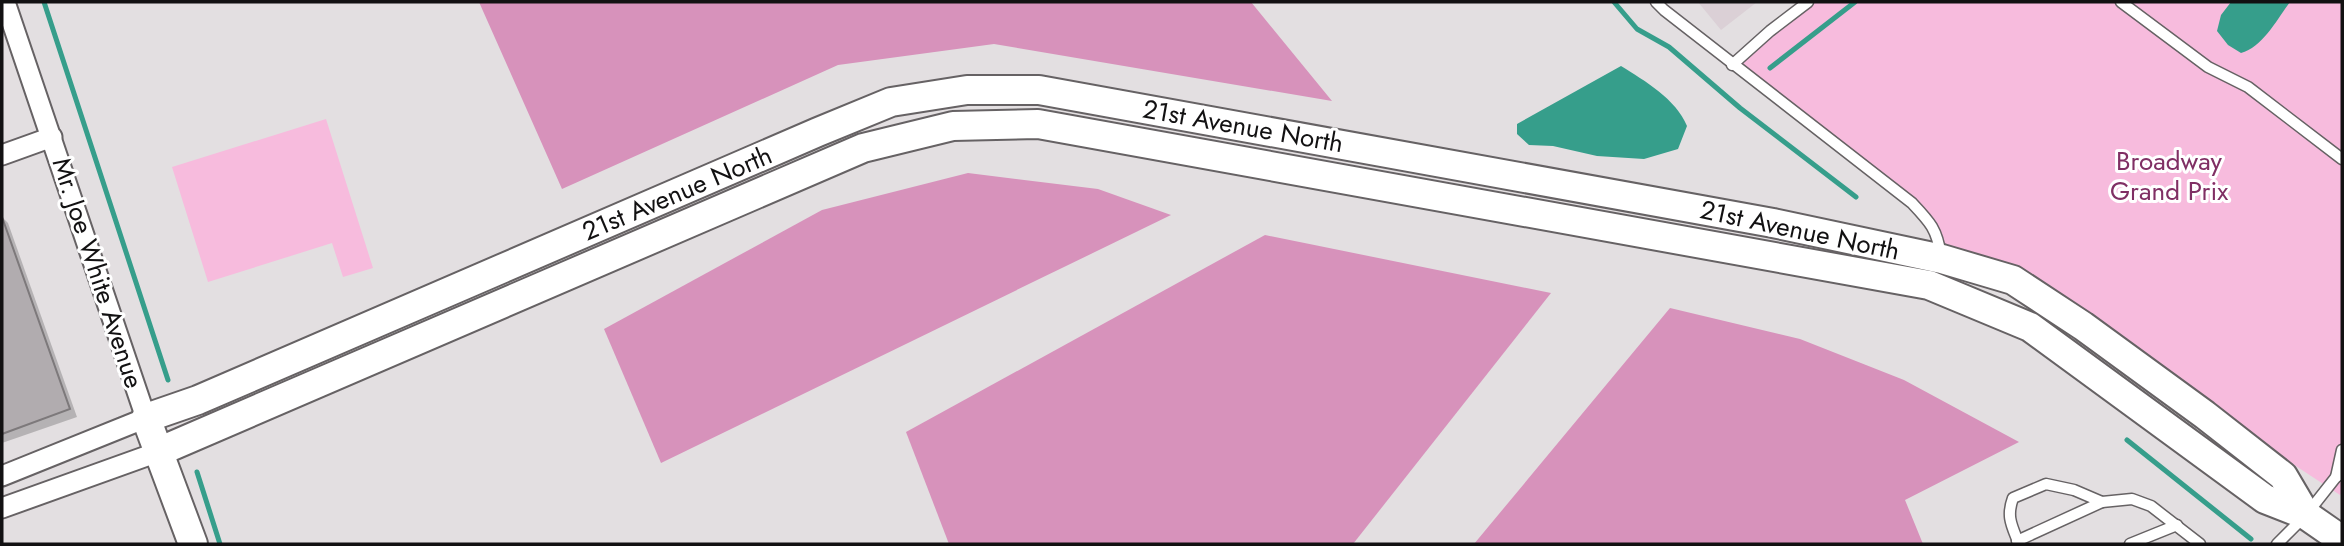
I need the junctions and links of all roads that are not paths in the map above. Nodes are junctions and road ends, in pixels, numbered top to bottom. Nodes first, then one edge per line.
1 (5, 2) edge
2 (1656, 2) edge
3 (1808, 2) edge
4 (2121, 2) edge
5 (1732, 65) junction
6 (52, 137) junction
7 (2, 155) edge
8 (2342, 159) edge
9 (1942, 260) junction
10 (2114, 369) junction
11 (146, 418) junction
12 (2342, 450) edge
13 (158, 452) junction
14 (2, 475) edge
15 (2339, 475) edge
16 (2102, 502) junction
17 (2, 508) edge
18 (2306, 515) junction
19 (2177, 525) junction
20 (2342, 540) edge
21 (2018, 542) edge
22 (192, 544) edge
23 (2130, 544) edge
24 (2200, 544) edge
25 (2277, 544) edge

1 - 6 street, Mr. Joe White Avenue
2 - 5 lane
3 - 5 lane
4 - 8 lane
5 - 9 lane
6 - 7 street
6 - 11 street, Mr. Joe White Avenue
9 - 10 street, 21st Avenue North
9 - 11 street, 21st Avenue North
10 - 13 street, 21st Avenue North
10 - 18 street, 21st Avenue North
11 - 13 street, Mr. Joe White Avenue
11 - 14 street
12 - 15 lane
13 - 17 street
13 - 22 street, Mr. Joe White Avenue
15 - 18 lane
16 - 19 lane
16 - 21 lane
16 - 21 lane
18 - 20 street, 21st Avenue North
18 - 25 lane
19 - 23 lane
19 - 24 lane

